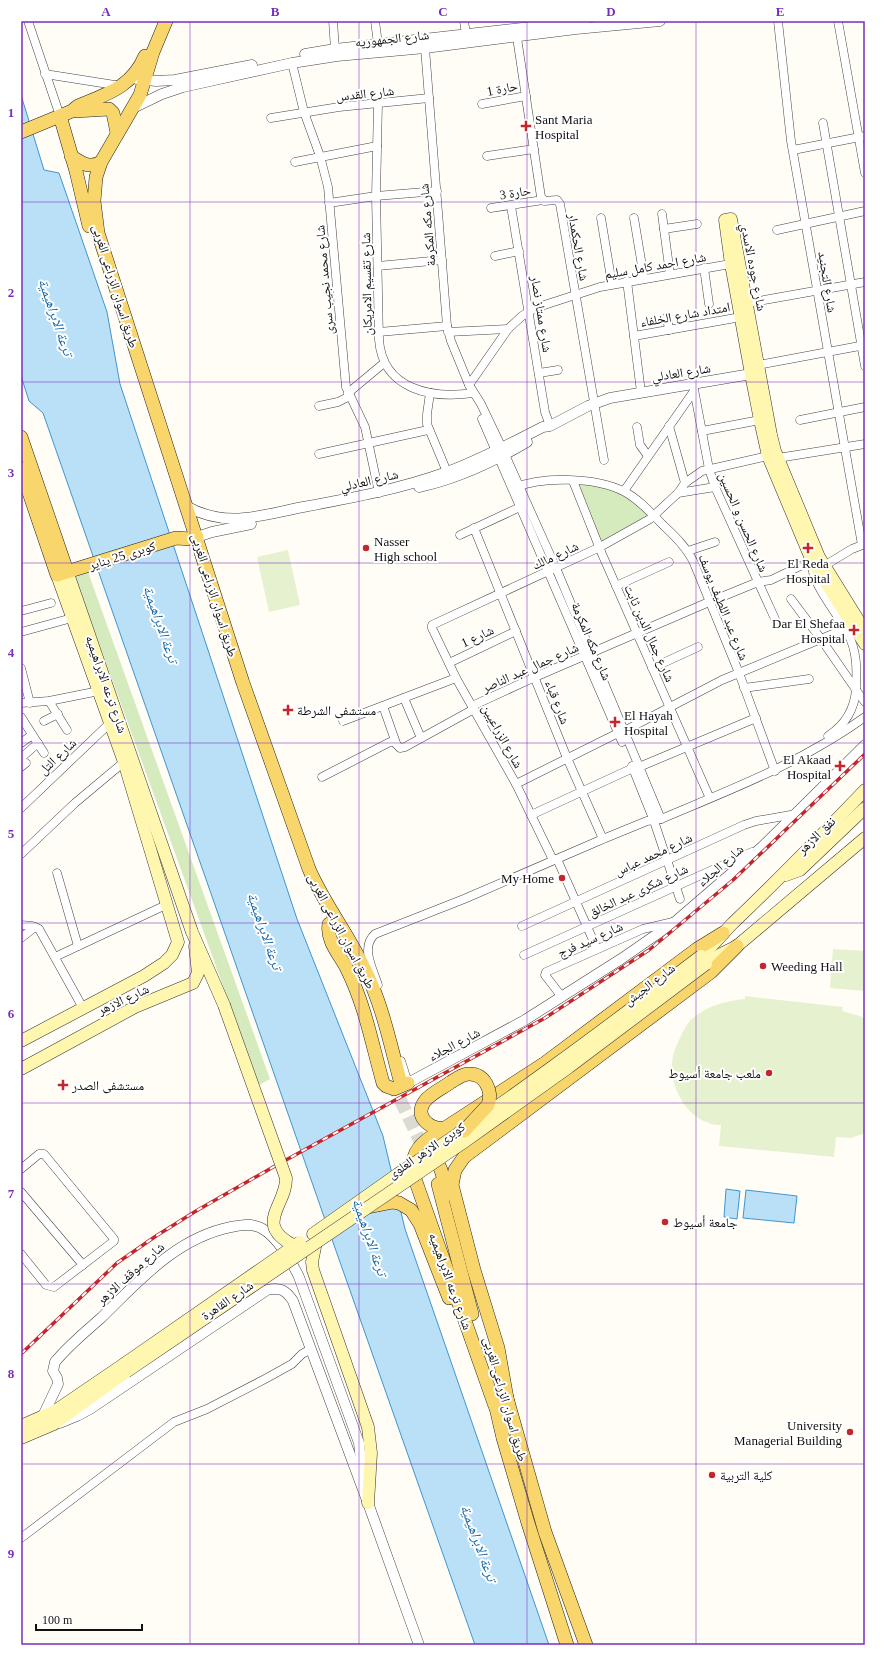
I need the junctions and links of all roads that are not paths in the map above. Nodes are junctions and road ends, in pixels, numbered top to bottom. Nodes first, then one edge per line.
1 (28, 21) edge
2 (158, 21) edge
3 (166, 21) edge
4 (333, 21) edge
5 (375, 21) edge
6 (464, 21) edge
7 (585, 21) edge
8 (660, 21) edge
9 (778, 21) edge
10 (838, 21) edge
11 (541, 23) edge
12 (516, 32) junction
13 (466, 34) junction
14 (378, 44) junction
15 (425, 48) junction
16 (335, 49) junction
17 (292, 63) junction
18 (45, 74) junction
19 (136, 82) junction
20 (526, 96) junction
21 (156, 97) junction
22 (429, 98) junction
23 (378, 103) junction
24 (482, 104) dead end
25 (134, 105) junction
26 (72, 111) junction
27 (304, 112) junction
28 (60, 116) junction
29 (271, 118) dead end
30 (823, 123) dead end
31 (27, 130) edge
32 (117, 133) junction
33 (862, 136) edge
34 (827, 143) junction
35 (377, 146) junction
36 (534, 149) junction
37 (793, 150) junction
38 (71, 156) junction
39 (320, 156) junction
40 (487, 156) dead end
41 (101, 162) junction
42 (295, 162) dead end
43 (865, 173) edge
44 (437, 191) junction
45 (376, 196) junction
46 (543, 200) junction
47 (329, 203) junction
48 (511, 206) junction
49 (491, 208) dead end
50 (865, 211) edge
51 (662, 214) dead end
52 (840, 216) junction
53 (601, 218) dead end
54 (634, 218) dead end
55 (806, 223) junction
56 (697, 224) dead end
57 (664, 229) junction
58 (777, 230) dead end
59 (519, 251) junction
60 (495, 256) dead end
61 (442, 260) junction
62 (735, 263) joint
63 (378, 266) junction
64 (704, 268) junction
65 (670, 274) junction
66 (644, 278) junction
67 (627, 282) junction
68 (865, 282) edge
69 (612, 284) junction
70 (852, 285) junction
71 (817, 291) junction
72 (575, 294) junction
73 (709, 304) dead end
74 (742, 308) junction
75 (529, 311) junction
76 (667, 317) dead end
77 (448, 329) junction
78 (508, 329) junction
79 (669, 330) junction
80 (379, 332) junction
81 (634, 336) junction
82 (863, 345) edge
83 (827, 352) junction
84 (384, 363) junction
85 (865, 366) edge
86 (755, 369) junction
87 (558, 370) dead end
88 (539, 373) junction
89 (469, 385) junction
90 (694, 387) junction
91 (641, 392) junction
92 (430, 393) junction
93 (349, 394) junction
94 (474, 394) junction
95 (594, 403) junction
96 (318, 406) dead end
97 (865, 407) edge
98 (838, 412) junction
99 (760, 420) junction
100 (800, 420) dead end
101 (550, 426) junction
102 (669, 426) junction
103 (637, 427) dead end
104 (428, 430) junction
105 (702, 432) junction
106 (21, 437) edge
107 (369, 443) junction
108 (865, 444) edge
109 (844, 448) junction
110 (501, 453) junction
111 (319, 454) dead end
112 (648, 456) junction
113 (773, 457) junction
114 (604, 460) dead end
115 (21, 469) edge
116 (709, 469) junction
117 (448, 472) junction
118 (573, 481) junction
119 (685, 483) junction
120 (714, 487) junction
121 (516, 488) junction
122 (624, 491) junction
123 (379, 493) junction
124 (678, 493) junction
125 (186, 506) junction
126 (520, 507) junction
127 (654, 516) junction
128 (187, 526) junction
129 (474, 528) junction
130 (460, 535) dead end
131 (176, 538) junction
132 (194, 538) junction
133 (716, 542) dead end
134 (863, 545) edge
135 (600, 547) junction
136 (688, 551) junction
137 (818, 561) junction
138 (670, 562) dead end
139 (552, 570) junction
140 (68, 571) junction
141 (758, 582) junction
142 (616, 586) junction
143 (501, 593) junction
144 (213, 598) junction
145 (790, 599) dead end
146 (709, 602) junction
147 (51, 603) dead end
148 (21, 611) edge
149 (72, 618) junction
150 (775, 619) dead end
151 (433, 624) joint
152 (845, 629) junction
153 (516, 631) junction
154 (21, 632) edge
155 (638, 634) junction
156 (864, 638) edge
157 (822, 639) junction
158 (698, 647) dead end
159 (589, 654) junction
160 (94, 661) junction
161 (449, 663) junction
162 (21, 668) edge
163 (652, 668) junction
164 (738, 673) junction
165 (535, 677) junction
166 (456, 678) junction
167 (22, 679) edge
168 (809, 679) dead end
169 (744, 688) junction
170 (856, 690) junction
171 (99, 691) junction
172 (404, 698) junction
173 (49, 701) junction
174 (865, 702) edge
175 (21, 703) edge
176 (30, 703) junction
177 (383, 706) junction
178 (473, 708) junction
179 (670, 708) junction
180 (58, 714) junction
181 (21, 717) edge
182 (865, 717) edge
183 (756, 718) junction
184 (44, 721) dead end
185 (343, 721) dead end
186 (110, 723) junction
187 (67, 730) dead end
188 (621, 732) junction
189 (32, 735) junction
190 (421, 738) junction
191 (21, 743) edge
192 (38, 743) junction
193 (396, 743) junction
194 (865, 745) edge
195 (688, 746) junction
196 (44, 752) dead end
197 (567, 758) junction
198 (124, 762) junction
199 (22, 763) edge
200 (636, 768) junction
201 (775, 769) junction
202 (322, 778) dead end
203 (516, 784) junction
204 (865, 790) edge
205 (581, 792) junction
206 (708, 794) junction
207 (21, 808) edge
208 (865, 808) edge
209 (797, 814) junction
210 (531, 815) junction
211 (655, 818) junction
212 (865, 818) edge
213 (865, 838) edge
214 (603, 839) junction
215 (762, 847) junction
216 (21, 854) edge
217 (555, 859) junction
218 (667, 860) junction
219 (57, 873) dead end
220 (782, 876) junction
221 (676, 886) junction
222 (800, 892) junction
223 (680, 899) dead end
224 (577, 902) junction
225 (168, 904) junction
226 (676, 921) junction
227 (21, 925) edge
228 (522, 926) dead end
229 (35, 927) junction
230 (588, 927) junction
231 (192, 932) junction
232 (723, 933) junction
233 (21, 938) edge
234 (78, 946) junction
235 (737, 946) junction
236 (176, 949) joint
237 (598, 949) junction
238 (524, 955) dead end
239 (54, 957) junction
240 (704, 960) junction
241 (562, 997) junction
242 (83, 1008) junction
243 (21, 1042) edge
244 (21, 1068) edge
245 (401, 1082) junction
246 (455, 1126) junction
247 (474, 1150) junction
248 (424, 1154) junction
249 (21, 1169) edge
250 (21, 1192) edge
251 (368, 1207) junction
252 (316, 1242) junction
253 (295, 1246) junction
254 (21, 1254) edge
255 (83, 1265) junction
256 (311, 1349) junction
257 (125, 1368) junction
258 (508, 1404) junction
259 (495, 1406) junction
260 (42, 1418) junction
261 (54, 1424) junction
262 (21, 1426) edge
263 (21, 1438) edge
264 (503, 1438) junction
265 (360, 1480) junction
266 (368, 1503) junction
267 (21, 1538) edge
268 (419, 1645) edge
269 (567, 1645) edge
270 (586, 1645) edge

1 - 18 street
2 - 19 main road
3 - 19 main road
4 - 16 street
5 - 14 street
6 - 13 street
7 - 11 street, شارع الجمهوريه
8 - 12 street, شارع الجمهوريه
9 - 37 street, شارع التجنيد
10 - 33 street
11 - 12 street, شارع الجمهوريه
12 - 13 street, شارع الجمهوريه
12 - 15 street, شارع الجمهوريه
12 - 20 street
13 - 14 street, شارع الجمهوريه
14 - 16 street, شارع الجمهوريه
15 - 17 street, شارع الجمهوريه
15 - 22 street, شارع مكه المكرمة
16 - 19 street, شارع الجمهوريه
17 - 21 street, شارع الجمهوريه
17 - 27 street, شارع محمد نجيب سرى
18 - 19 street
18 - 28 street
19 - 21 street
19 - 25 main road, طريق اسوان الزراعى الغربى
19 - 26 main road
20 - 24 street, حارة 1
20 - 36 street
21 - 25 street, شارع الجمهوريه
22 - 23 street, شارع القدس
22 - 44 street, شارع مكه المكرمة
23 - 27 street, شارع القدس
23 - 35 street, شارع تقسيم الامريكان
25 - 32 main road, طريق اسوان الزراعى الغربى
26 - 28 main road
26 - 32 main road
27 - 29 street, شارع القدس
27 - 39 street, شارع محمد نجيب سرى
28 - 31 main road
28 - 38 main road, طريق اسوان الزراعى الغربى
30 - 34 street
32 - 41 main road, طريق اسوان الزراعى الغربى
33 - 34 street
33 - 43 street
34 - 37 street
34 - 52 street
35 - 39 street
35 - 45 street, شارع تقسيم الامريكان
36 - 40 street
36 - 46 street
37 - 55 street, شارع التجنيد
38 - 41 main road
38 - 128 main road, طريق اسوان الزراعى الغربى
39 - 42 street
39 - 47 street, شارع محمد نجيب سرى
41 - 125 main road, طريق اسوان الزراعى الغربى
44 - 45 street
44 - 61 street, شارع مكه المكرمة
45 - 47 street
45 - 63 street, شارع تقسيم الامريكان
46 - 48 street, حارة 3
46 - 72 street, شارع الحكمدار
47 - 93 street, شارع محمد نجيب سرى
48 - 49 street, حارة 3
48 - 59 street, شارع ممتاز نصار
50 - 52 street
51 - 57 street
52 - 55 street
52 - 70 street
53 - 69 street
54 - 66 street
55 - 58 street
55 - 71 street, شارع التجنيد
56 - 57 street
57 - 65 street
59 - 60 street
59 - 75 street, شارع ممتاز نصار
61 - 63 street
61 - 77 street, شارع مكه المكرمة
62 - 64 street, شارع احمد كامل سليم
62 - 74 main road, شارع جوده الاسدي
63 - 80 street, شارع تقسيم الامريكان
64 - 65 street, شارع احمد كامل سليم
64 - 73 street
65 - 66 street, شارع احمد كامل سليم
66 - 67 street, شارع احمد كامل سليم
67 - 69 street, شارع احمد كامل سليم
67 - 81 street
68 - 70 street, امتداد شارع الخلفاء
69 - 72 street, شارع احمد كامل سليم
70 - 71 street, امتداد شارع الخلفاء
70 - 82 street
71 - 74 street, امتداد شارع الخلفاء
71 - 83 street, شارع التجنيد
72 - 75 street, شارع احمد كامل سليم
72 - 95 street, شارع الحكمدار
74 - 79 street, امتداد شارع الخلفاء
74 - 86 main road, شارع جوده الاسدي
75 - 78 street, شارع احمد كامل سليم
75 - 88 street, شارع ممتاز نصار
76 - 79 street
77 - 78 street
77 - 80 street
77 - 89 street, شارع مكه المكرمة
78 - 89 street, شارع احمد كامل سليم
79 - 81 street, امتداد شارع الخلفاء
80 - 84 street, شارع تقسيم الامريكان
81 - 91 street
82 - 83 street
82 - 85 street
83 - 86 street
83 - 98 street, شارع التجنيد
84 - 92 street, شارع تقسيم الامريكان
84 - 93 street
86 - 90 street, شارع العادلي
86 - 99 main road, شارع جوده الاسدي
86 - 113 main road, شارع جوده الاسدي
87 - 88 street
88 - 101 street, شارع ممتاز نصار
89 - 94 street, شارع مكه المكرمة
90 - 91 street, شارع العادلي
90 - 102 street
90 - 105 street, شارع الحسن و الحسين
91 - 95 street, شارع العادلي
92 - 94 street, شارع تقسيم الامريكان
92 - 104 street
93 - 96 street
93 - 107 street, شارع محمد نجيب سرى
94 - 110 street, شارع مكه المكرمة
95 - 101 street, شارع العادلي
95 - 114 street, شارع الحكمدار
97 - 98 street
98 - 100 street
98 - 109 street, شارع التجنيد
99 - 105 street
99 - 113 main road, شارع جوده الاسدي
101 - 110 street, شارع العادلي
102 - 112 street
102 - 119 street
103 - 112 street
104 - 107 street
104 - 117 street
105 - 116 street, شارع الحسن و الحسين
106 - 140 main road, شارع ترعه الابراهيميه
107 - 111 street
107 - 123 street, شارع محمد نجيب سرى
108 - 109 street, شارع مالك
109 - 113 street, شارع مالك
109 - 134 street, شارع التجنيد
110 - 117 street, شارع العادلي
110 - 121 street, شارع مكه المكرمة
110 - 132 street, شارع العادلي
112 - 122 street
113 - 116 street, شارع مالك
113 - 137 main road, شارع جوده الاسدي
115 - 140 main road, شارع ترعه الابراهيميه
116 - 119 street, شارع مالك
116 - 120 street, شارع الحسن و الحسين
117 - 123 street, شارع العادلي
118 - 121 street, شارع عبد اللطيف يوسف
118 - 122 street, شارع عبد اللطيف يوسف
118 - 135 street, شارع جمال الدين ثابت
119 - 124 street, شارع مالك
120 - 124 street
120 - 141 street, شارع الحسن و الحسين
121 - 126 street, شارع مكه المكرمة
121 - 139 street, شارع مكه المكرمة
122 - 127 street, شارع عبد اللطيف يوسف
123 - 125 street, شارع العادلي
124 - 127 street, شارع مالك
125 - 132 main road, طريق اسوان الزراعى الغربى
126 - 129 street
126 - 139 street, شارع مكه المكرمة
127 - 135 street, شارع مالك
127 - 136 street, شارع عبد اللطيف يوسف
128 - 131 main road
128 - 132 main road, طريق اسوان الزراعى الغربى
129 - 130 street
129 - 143 street, شارع قباء
131 - 132 main road, كوبرى 25 يناير
131 - 140 main road, كوبرى 25 يناير
132 - 144 main road, طريق اسوان الزراعى الغربى
133 - 136 street
134 - 137 street, شارع جمال عبد الناصر
135 - 139 street, شارع مالك
135 - 142 street, شارع جمال الدين ثابت
136 - 146 street, شارع عبد اللطيف يوسف
137 - 141 street, شارع جمال عبد الناصر
137 - 152 street, شارع جوده الاسدي
137 - 156 main road, شارع جوده الاسدي
138 - 142 street
139 - 143 street, شارع مالك
139 - 159 street, شارع مكه المكرمة
140 - 149 main road, شارع ترعه الابراهيميه
140 - 160 main road, شارع ترعه الابراهيميه
141 - 146 street, شارع جمال عبد الناصر
141 - 150 street, شارع الحسن و الحسين
142 - 155 street, شارع جمال الدين ثابت
143 - 151 street, شارع مالك
143 - 153 street, شارع قباء
144 - 245 main road, طريق اسوان الزراعى الغربى
144 - 245 main road, طريق اسوان الزراعى الغربى
145 - 157 street
146 - 155 street, شارع جمال عبد الناصر
146 - 164 street, شارع عبد اللطيف يوسف
147 - 148 street
149 - 154 street
149 - 160 main road, شارع ترعه الابراهيميه
151 - 161 street, شارع الزراعيين
152 - 157 street
152 - 170 street, شارع جوده الاسدي
153 - 161 street, شارع 1
153 - 165 street, شارع قباء
155 - 159 street, شارع جمال عبد الناصر
155 - 163 street, شارع جمال الدين ثابت
157 - 164 street
157 - 170 street
158 - 163 street
159 - 165 street, شارع جمال عبد الناصر
159 - 188 street, شارع مكه المكرمة
160 - 171 main road, شارع ترعه الابراهيميه
160 - 231 main road, شارع ترعه الابراهيميه
161 - 166 street, شارع الزراعيين
162 - 167 street
163 - 179 street, شارع جمال الدين ثابت
164 - 169 street, شارع عبد اللطيف يوسف
164 - 179 street
165 - 178 street, شارع جمال عبد الناصر
165 - 197 street, شارع قباء
166 - 172 street
166 - 178 street, شارع الزراعيين
167 - 176 street
168 - 169 street
169 - 183 street, شارع عبد اللطيف يوسف
170 - 174 street
170 - 201 street
171 - 173 street
171 - 186 main road, شارع ترعه الابراهيميه
172 - 177 street
172 - 190 street
173 - 176 street
173 - 180 street
175 - 176 street
177 - 185 street
177 - 193 street
178 - 190 street, شارع جمال عبد الناصر
178 - 203 street, شارع الزراعيين
179 - 188 street
179 - 195 street, شارع جمال الدين ثابت
180 - 184 street
180 - 187 street
181 - 189 street
182 - 201 street
183 - 195 street
183 - 201 street, شارع عبد اللطيف يوسف
186 - 198 main road, شارع ترعه الابراهيميه
186 - 207 street, شارع التل
188 - 197 street
188 - 200 street, شارع مكه المكرمة
189 - 191 street
189 - 192 street
190 - 193 street, شارع جمال عبد الناصر
192 - 196 street
192 - 199 street
193 - 202 street
194 - 209 street, شارع الجلاء
195 - 200 street
195 - 206 street, شارع جمال الدين ثابت
197 - 203 street
197 - 205 street, شارع قباء
198 - 216 street
198 - 225 main road, شارع ترعه الابراهيميه
200 - 205 street
200 - 211 street, شارع مكه المكرمة
201 - 206 street
201 - 211 street
203 - 210 street, شارع الزراعيين
204 - 220 main road, شارع الجيش
205 - 210 street
205 - 214 street, شارع قباء
206 - 211 street
208 - 220 main road, نفق الازهر
209 - 215 street, شارع الجلاء
209 - 218 street, شارع محمد عباس
210 - 217 street, شارع الزراعيين
211 - 214 street
211 - 218 street, شارع مكه المكرمة
212 - 222 main road, نفق الازهر
213 - 222 main road
214 - 217 street
215 - 221 street, شارع شكرى عبد الخالق
215 - 226 street, شارع الجلاء
217 - 224 street, شارع الزراعيين
217 - 245 street
218 - 221 street, شارع مكه المكرمة
218 - 224 street, شارع محمد عباس
219 - 234 street
220 - 232 main road, شارع الجيش
221 - 223 street, شارع مكه المكرمة
221 - 230 street, شارع شكرى عبد الخالق
222 - 235 main road
224 - 228 street, شارع محمد عباس
224 - 230 street, شارع الزراعيين
225 - 234 street
225 - 236 main road, شارع ترعه الابراهيميه
226 - 237 street, شارع سيد فرج
226 - 241 street, شارع الجلاء
227 - 229 street
229 - 233 street
229 - 239 street
230 - 237 street, شارع الزراعيين
230 - 238 street, شارع شكرى عبد الخالق
231 - 244 main road, شارع الازهر
231 - 253 main road, bridge
232 - 240 main road, كوبرى الازهر العلوى
232 - 246 main road, شارع الجيش
234 - 239 street
235 - 240 main road, كوبرى الازهر العلوى
235 - 247 main road
236 - 242 main road, شارع الازهر
237 - 241 street, شارع سيد فرج
239 - 242 street
240 - 246 main road, كوبرى الازهر العلوى, bridge
240 - 251 main road, كوبرى الازهر العلوى, bridge
241 - 245 street, شارع الجلاء
242 - 243 main road, شارع الازهر
246 - 246 main road, bridge
246 - 247 main road
246 - 248 main road, شارع الجيش
246 - 253 main road, كوبرى الازهر العلوى, bridge
247 - 258 main road, شارع ترعه الابراهيميه
248 - 258 main road, طريق اسوان الزراعى الغربى
248 - 259 main road, طريق اسوان الزراعى الغربى
248 - 259 main road, شارع ترعه الابراهيميه
249 - 255 street
250 - 255 street
251 - 252 main road, كوبرى الازهر العلوى, bridge
251 - 264 main road
252 - 257 main road, كوبرى الازهر العلوى, bridge
252 - 266 main road
253 - 257 main road, كوبرى الازهر العلوى, bridge
254 - 255 street
256 - 261 street, شارع القاهرة
256 - 265 street, شارع القاهرة
256 - 267 street
257 - 260 main road
257 - 261 main road, شارع القاهرة
258 - 270 main road, طريق اسوان الزراعى الغربى
259 - 264 main road, طريق اسوان الزراعى الغربى
260 - 262 main road
260 - 265 street, شارع موقف الازهر
261 - 263 main road, شارع القاهرة
264 - 269 main road, طريق اسوان الزراعى الغربى
265 - 266 street, شارع القاهرة
266 - 268 street, شارع القاهرة

